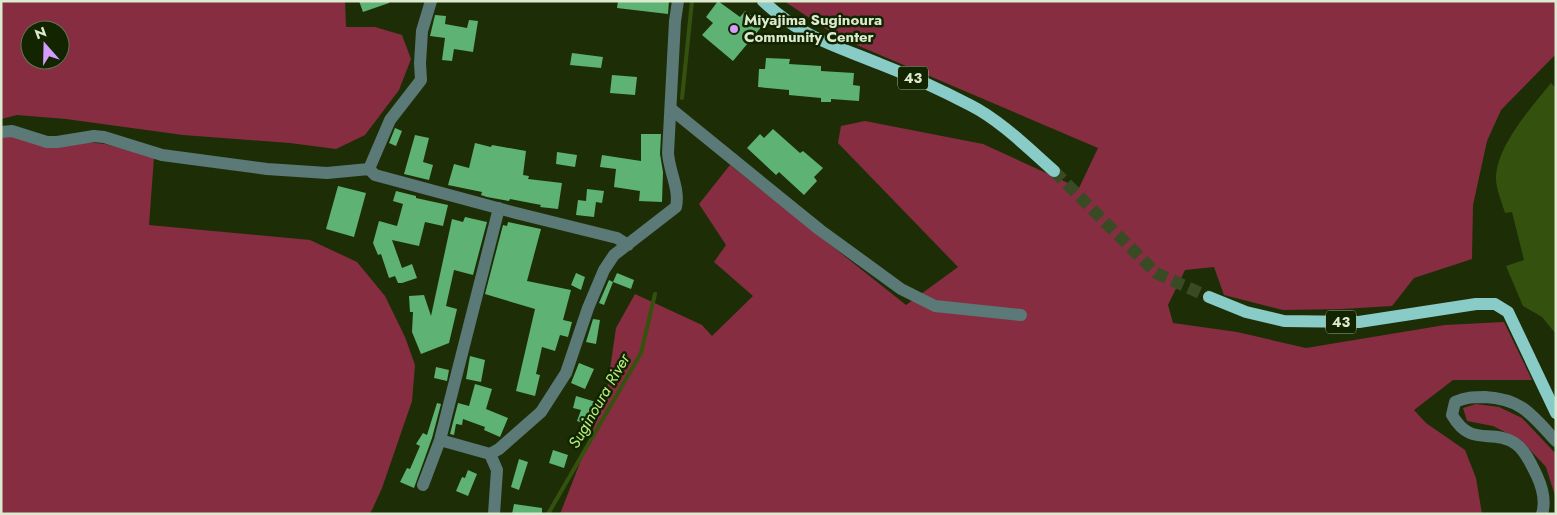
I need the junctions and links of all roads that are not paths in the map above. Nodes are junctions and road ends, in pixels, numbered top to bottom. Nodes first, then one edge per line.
1 (431, 1) edge
2 (678, 1) edge
3 (763, 1) edge
4 (670, 109) junction
5 (1, 132) edge
6 (369, 169) junction
7 (1054, 171) tunnel mouth
8 (499, 208) junction
9 (628, 244) junction
10 (1209, 297) tunnel mouth
11 (1021, 315) dead end
12 (1556, 413) edge
13 (440, 440) junction
14 (1556, 441) edge
15 (490, 454) junction
16 (423, 485) dead end
17 (494, 514) edge
18 (1542, 514) edge

1 - 6 street
2 - 4 street
3 - 7 main road, 43
4 - 9 street
4 - 11 street
5 - 6 street
6 - 8 street
8 - 9 street
8 - 13 street
9 - 15 street
10 - 12 main road, 43
13 - 15 street
13 - 16 street
14 - 18 street
15 - 17 street

